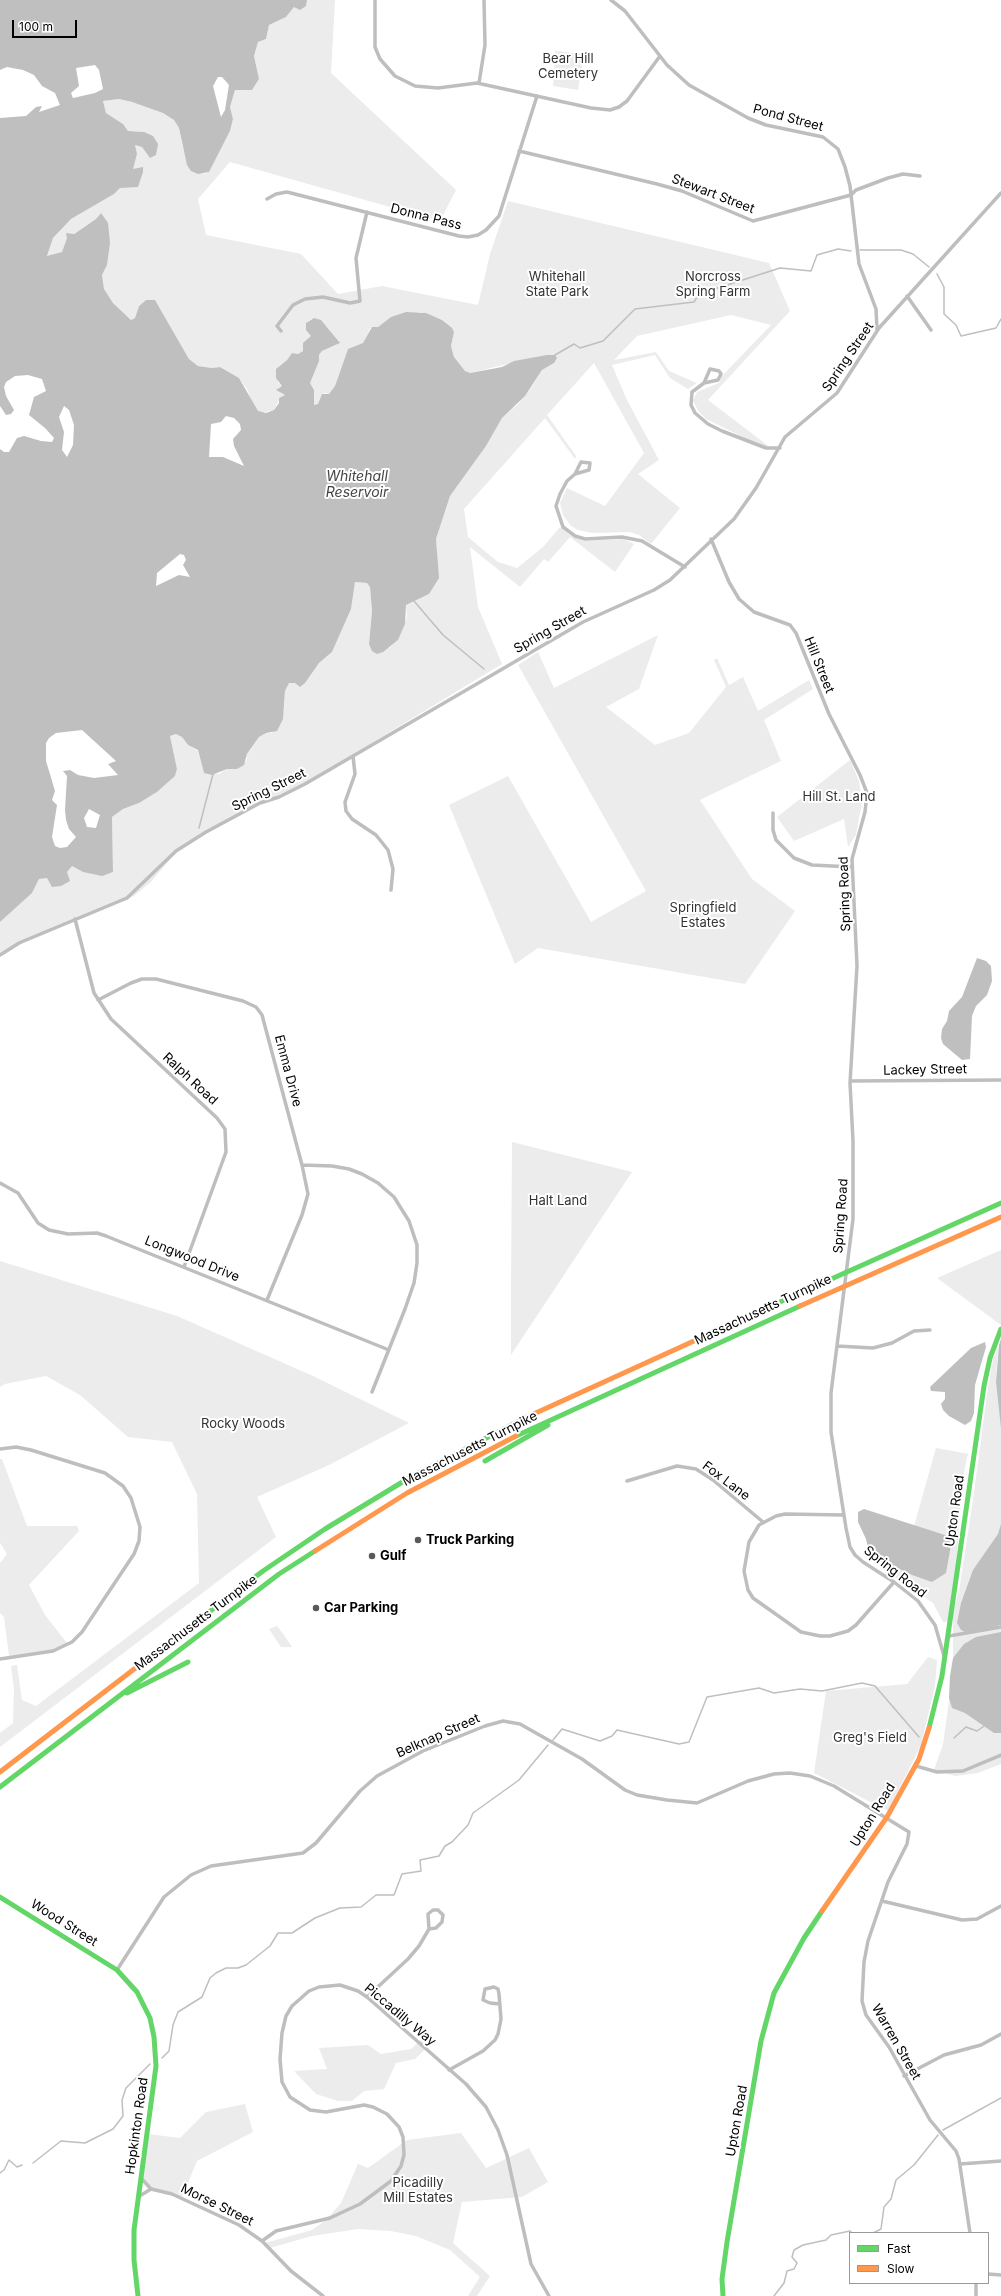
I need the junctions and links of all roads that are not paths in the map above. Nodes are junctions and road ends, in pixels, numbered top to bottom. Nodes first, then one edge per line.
1 (375, 0) edge
2 (484, 0) edge
3 (611, 0) edge
4 (660, 56) junction
5 (479, 83) junction
6 (537, 96) junction
7 (519, 151) junction
8 (920, 176) dead end
9 (1001, 193) edge
10 (851, 195) junction
11 (267, 199) dead end
12 (367, 212) junction
13 (907, 296) junction
14 (931, 330) dead end
15 (281, 331) dead end
16 (877, 332) junction
17 (704, 383) junction
18 (780, 448) junction
19 (575, 474) junction
20 (711, 539) junction
21 (685, 566) junction
22 (353, 756) junction
23 (773, 813) dead end
24 (860, 827) joint
25 (852, 867) junction
26 (391, 890) dead end
27 (75, 919) junction
28 (0, 955) edge
29 (98, 1000) junction
30 (1001, 1080) edge
31 (850, 1081) junction
32 (302, 1164) junction
33 (0, 1183) edge
34 (1001, 1203) edge
35 (1001, 1217) edge
36 (184, 1267) junction
37 (267, 1300) junction
38 (1001, 1329) edge
39 (930, 1330) dead end
40 (837, 1346) junction
41 (389, 1350) junction
42 (372, 1392) dead end
43 (574, 1409) junction
44 (0, 1449) edge
45 (486, 1461) dead end
46 (627, 1481) dead end
47 (843, 1515) junction
48 (763, 1522) junction
49 (894, 1582) junction
50 (1001, 1627) edge
51 (949, 1636) junction
52 (0, 1659) edge
53 (944, 1661) junction
54 (188, 1662) dead end
55 (115, 1699) junction
56 (1001, 1754) edge
57 (916, 1766) junction
58 (0, 1772) edge
59 (0, 1787) edge
60 (887, 1817) junction
61 (0, 1897) edge
62 (882, 1901) junction
63 (1001, 1906) edge
64 (429, 1929) junction
65 (117, 1970) junction
66 (367, 1997) junction
67 (500, 2004) junction
68 (1001, 2034) edge
69 (449, 2070) junction
70 (904, 2076) junction
71 (1001, 2161) edge
72 (960, 2164) junction
73 (141, 2178) junction
74 (151, 2189) junction
75 (138, 2197) junction
76 (970, 2232) edge
77 (262, 2241) junction
78 (989, 2274) edge
79 (1001, 2275) edge
80 (976, 2284) edge
81 (138, 2296) edge
82 (323, 2296) edge
83 (549, 2296) edge
84 (723, 2296) edge
85 (976, 2296) edge

1 - 5 street
2 - 5 street
3 - 4 street, Pond Street
4 - 6 street
4 - 10 street, Pond Street
5 - 6 street
6 - 7 street, Donna Pass
7 - 10 street, Stewart Street
7 - 12 street, Donna Pass
8 - 10 street, Stewart Street
9 - 13 street, Spring Street
10 - 16 street, Pond Street
11 - 12 street, Donna Pass
12 - 15 street
13 - 14 street
13 - 16 street, Spring Street
16 - 18 street, Spring Street
17 - 17 street
17 - 18 street
18 - 20 street, Spring Street
19 - 19 street
19 - 21 street
20 - 21 street, Spring Street
20 - 24 street, Hill Street
21 - 22 street, Spring Street
22 - 26 street
22 - 27 street, Spring Street
23 - 25 street
24 - 25 street, Spring Road
25 - 31 street, Spring Road
27 - 28 street, Spring Street
27 - 29 street, Ralph Road
29 - 32 street, Emma Drive
29 - 36 street, Ralph Road
30 - 31 street, Lackey Street
31 - 40 street, Spring Road
32 - 37 street, Emma Drive
32 - 41 street
33 - 36 street, Longwood Drive
34 - 58 main road, Massachusetts Turnpike
35 - 43 main road, Massachusetts Turnpike
36 - 37 street, Longwood Drive
37 - 41 street, Longwood Drive
38 - 51 main road, Upton Road
39 - 40 street
40 - 47 street, Spring Road
41 - 42 street
43 - 45 main road
43 - 55 main road, Massachusetts Turnpike
44 - 52 street
46 - 48 street, Fox Lane
47 - 48 street
47 - 49 street, Spring Road
48 - 49 street
49 - 53 street, Spring Road
50 - 51 street
51 - 53 main road, Upton Road
53 - 57 main road, Upton Road
54 - 55 main road
55 - 59 main road, Massachusetts Turnpike
56 - 57 street
57 - 60 main road, Upton Road
60 - 62 street, Warren Street
60 - 65 street, Belknap Street
60 - 84 main road, Upton Road
61 - 65 main road, Wood Street
62 - 63 street
62 - 70 street, Warren Street
64 - 64 street
64 - 66 street
65 - 73 main road, Hopkinton Road
66 - 69 street, Piccadilly Way
66 - 77 street, Piccadilly Way
67 - 67 street
67 - 69 street
68 - 70 street
69 - 83 street, Piccadilly Way
70 - 72 street, Warren Street
71 - 72 street
72 - 76 street, Warren Street
73 - 74 street
73 - 75 main road, Hopkinton Road
74 - 75 street
74 - 77 street, Morse Street
75 - 81 main road, Hopkinton Road
77 - 82 street, Morse Street
78 - 79 street
80 - 85 street

